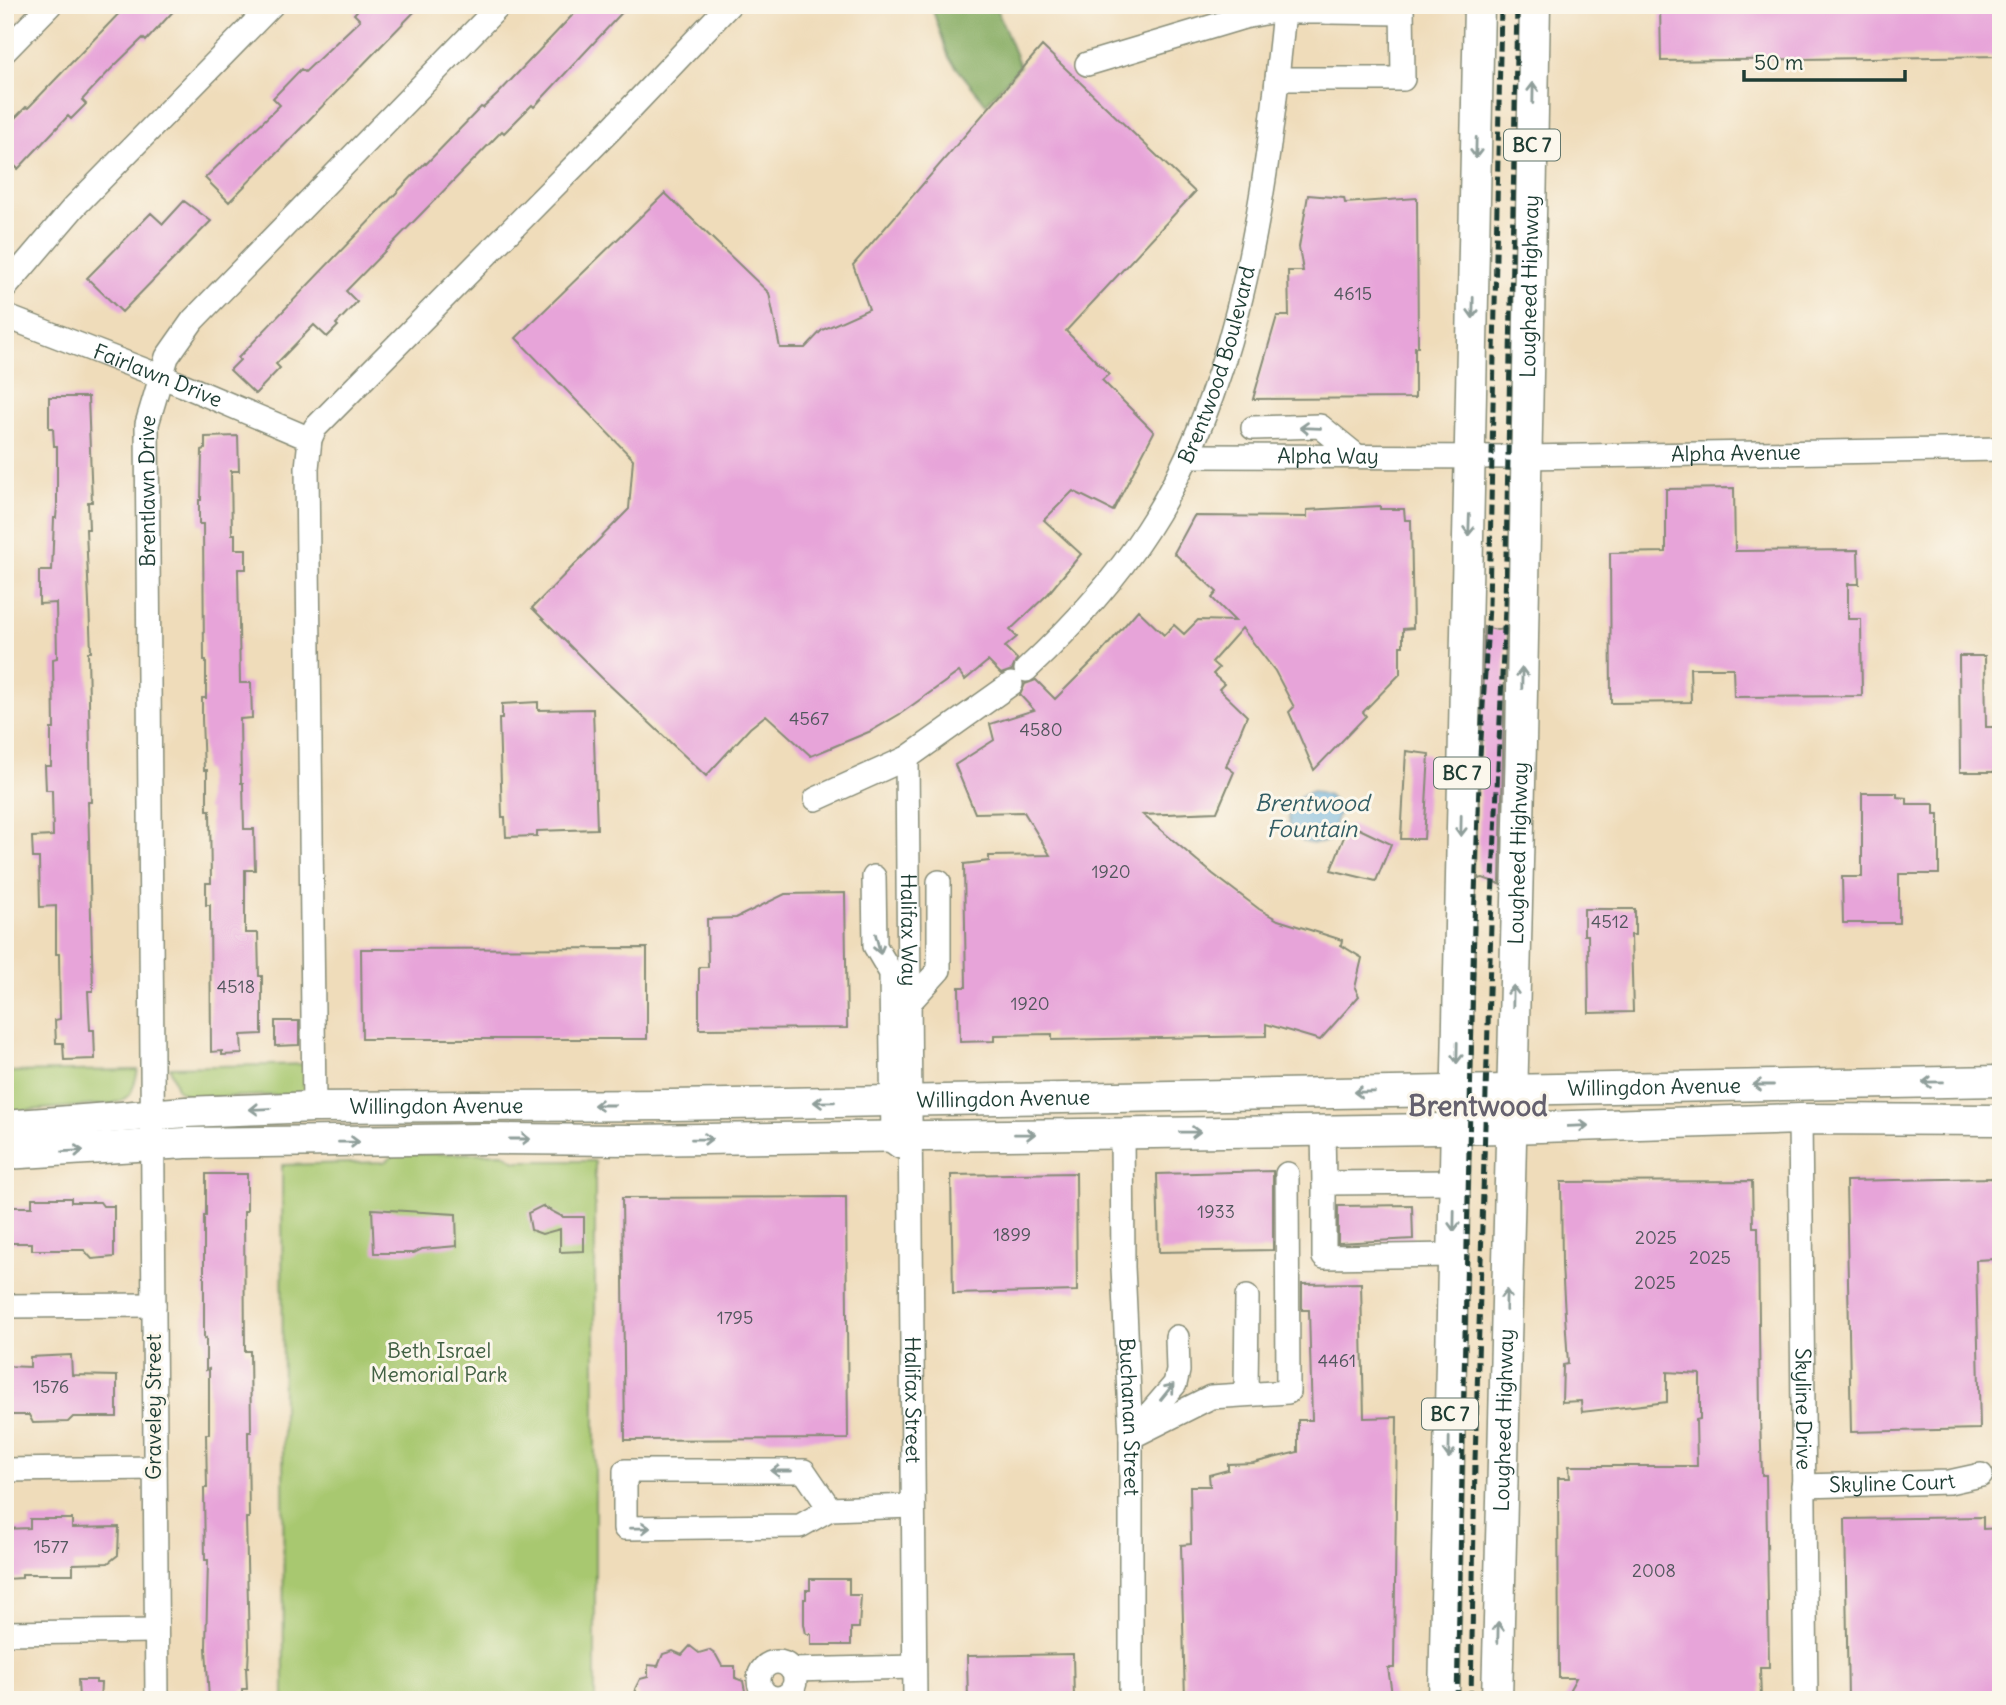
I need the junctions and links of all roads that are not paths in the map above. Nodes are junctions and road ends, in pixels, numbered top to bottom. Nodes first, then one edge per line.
1 (50, 5) edge
2 (272, 5) edge
3 (500, 5) edge
4 (729, 5) edge
5 (1479, 5) edge
6 (1535, 5) edge
7 (1284, 9) edge
8 (1328, 9) edge
9 (1401, 9) edge
10 (5, 51) edge
11 (1087, 64) dead end
12 (1277, 79) junction
13 (5, 288) edge
14 (5, 316) edge
15 (160, 376) junction
16 (1253, 428) dead end
17 (310, 439) junction
18 (2001, 449) edge
19 (1188, 456) junction
20 (1357, 456) junction
21 (1470, 457) junction
22 (1525, 457) junction
23 (906, 758) junction
24 (817, 799) dead end
25 (874, 877) dead end
26 (939, 882) dead end
27 (909, 1003) junction
28 (2001, 1081) edge
29 (1511, 1089) junction
30 (1457, 1090) junction
31 (901, 1100) junction
32 (313, 1107) junction
33 (153, 1114) junction
34 (1800, 1119) junction
35 (2001, 1120) edge
36 (5, 1126) edge
37 (1456, 1128) junction
38 (1510, 1128) junction
39 (1323, 1130) junction
40 (1122, 1133) junction
41 (905, 1142) junction
42 (153, 1145) junction
43 (5, 1154) edge
44 (1287, 1174) dead end
45 (1455, 1182) junction
46 (1324, 1183) junction
47 (1454, 1255) junction
48 (1247, 1297) dead end
49 (154, 1304) junction
50 (5, 1306) edge
51 (1177, 1337) dead end
52 (1246, 1394) junction
53 (1130, 1437) junction
54 (155, 1468) junction
55 (5, 1470) edge
56 (1981, 1475) dead end
57 (1803, 1486) junction
58 (912, 1506) junction
59 (830, 1508) junction
60 (156, 1631) junction
61 (5, 1633) edge
62 (914, 1667) junction
63 (792, 1670) dead end
64 (157, 1700) edge
65 (915, 1700) edge
66 (1131, 1700) edge
67 (1444, 1700) edge
68 (1497, 1700) edge
69 (1805, 1700) edge

1 - 10 street
2 - 13 street
3 - 15 street, Brentlawn Drive
4 - 17 street
5 -> 21 main road, BC 7
22 -> 6 main road, Lougheed Highway / BC 7
7 - 8 street
7 - 11 street
7 - 12 street, Brentwood Boulevard
8 - 9 street
9 - 12 street
12 - 19 street, Brentwood Boulevard
14 - 15 street, Fairlawn Drive
15 - 17 street, Fairlawn Drive
15 - 33 street, Brentlawn Drive
20 -> 16 street
17 - 32 street
18 - 22 street, Alpha Avenue
19 - 20 street, Alpha Way
19 - 23 street, Brentwood Boulevard
20 - 21 street, Alpha Way
21 - 22 street, Alpha Avenue
21 -> 30 main road, BC 7
29 -> 22 main road, Lougheed Highway / BC 7
23 - 24 street, Brentwood Boulevard
23 - 27 street, Halifax Way
25 -> 31 street
26 - 27 street
27 - 31 street, Halifax Way
28 -> 29 main road, Willingdon Avenue
29 - 30 main road, Willingdon Avenue
29 - 38 main road, Lougheed Highway / BC 7
30 -> 31 main road, Willingdon Avenue
30 - 37 main road, BC 7
31 -> 32 main road, Willingdon Avenue
31 - 41 street, Halifax Street
32 -> 33 main road, Willingdon Avenue
33 - 36 main road, Willingdon Avenue
33 - 42 street, Graveley Street
34 - 35 main road, Willingdon Avenue
38 -> 34 main road, Willingdon Avenue
34 - 57 street, Skyline Drive
37 - 38 main road, Willingdon Avenue
37 - 39 main road, Willingdon Avenue
37 - 45 main road, BC 7
68 -> 38 main road, Lougheed Highway / BC 7
40 -> 39 main road, Willingdon Avenue
39 - 46 street
41 -> 40 main road, Willingdon Avenue
40 - 53 street, Buchanan Street
42 -> 41 main road, Willingdon Avenue
41 - 58 street, Halifax Street
43 -> 42 main road, Willingdon Avenue
42 - 49 street, Graveley Street
44 - 52 street
45 - 46 street
45 -> 47 main road, BC 7
46 - 47 street
47 -> 67 main road, BC 7
48 - 52 street
49 - 50 street
49 - 54 street, Graveley Street
53 -> 51 street
52 - 53 street
53 - 66 street, Buchanan Street
54 - 55 street
54 - 60 street, Graveley Street
56 - 57 street, Skyline Court
57 - 69 street, Skyline Drive
58 - 59 street
58 - 62 street, Halifax Street
59 -> 59 street
60 - 61 street
60 - 64 street, Graveley Street
62 - 63 street
62 - 65 street, Halifax Street

